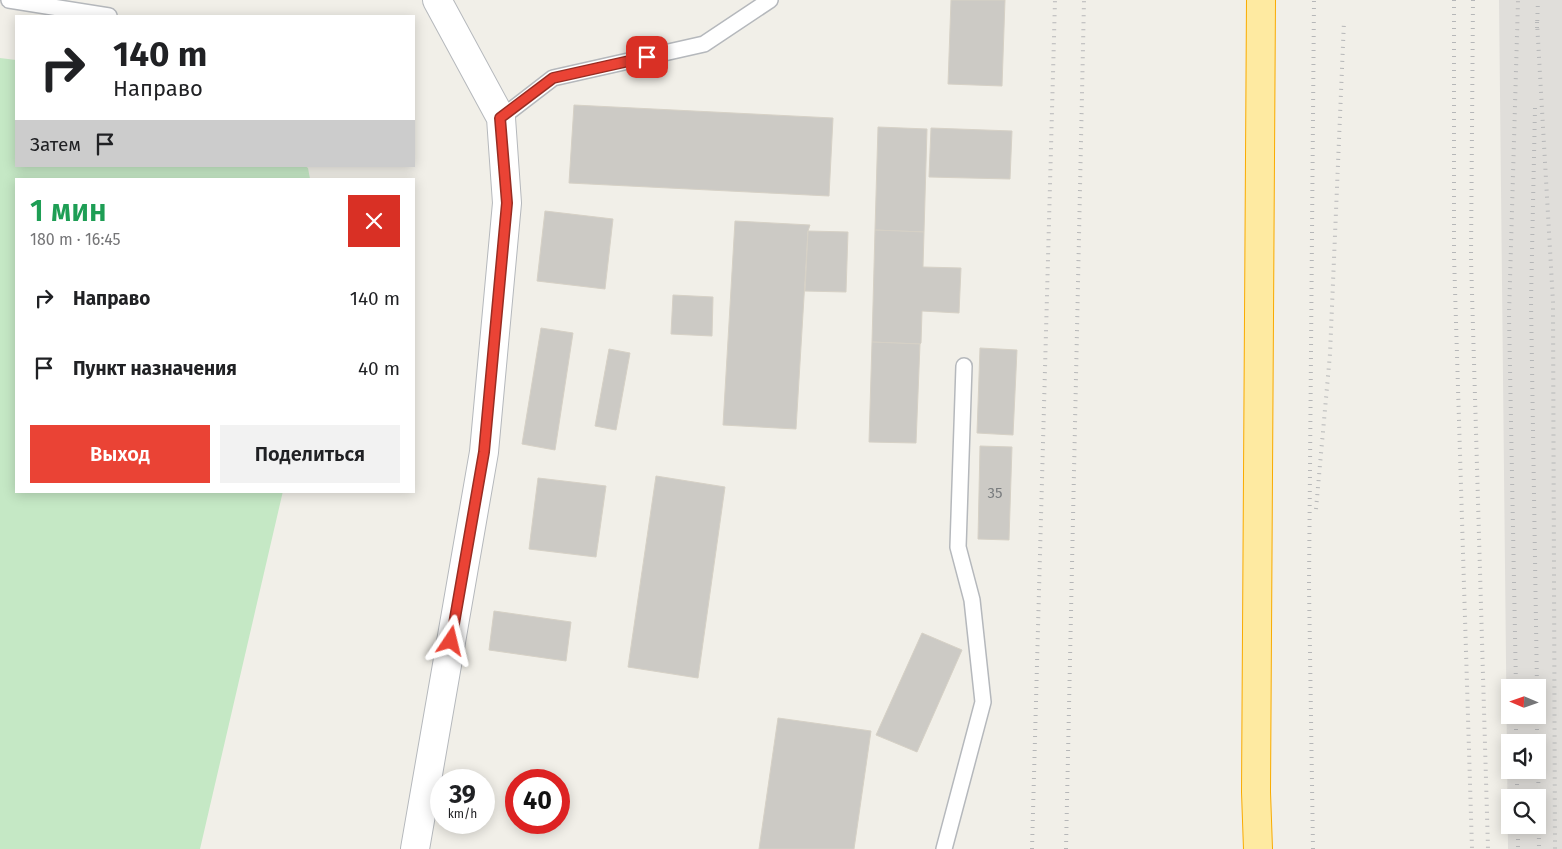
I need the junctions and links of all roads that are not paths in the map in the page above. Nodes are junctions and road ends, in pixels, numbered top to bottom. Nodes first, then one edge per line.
1 (9, 0) edge
2 (437, 0) edge
3 (770, 0) edge
4 (1261, 0) edge
5 (103, 15) edge
6 (500, 118) junction
7 (964, 366) dead end
8 (415, 849) edge
9 (944, 849) edge
10 (1258, 849) edge

1 - 5 lane
2 - 6 street
3 - 6 lane
4 - 10 highway
6 - 8 street
7 - 9 lane

